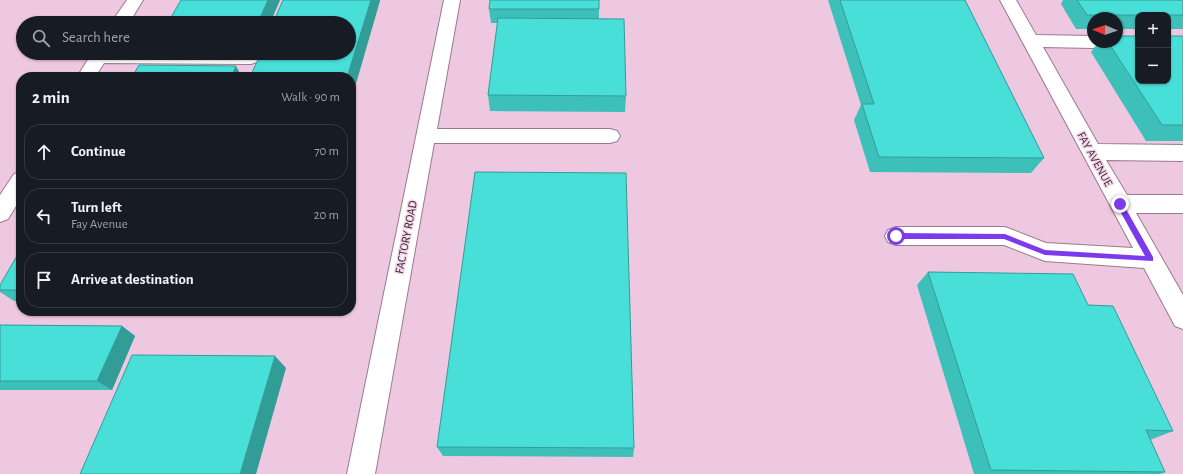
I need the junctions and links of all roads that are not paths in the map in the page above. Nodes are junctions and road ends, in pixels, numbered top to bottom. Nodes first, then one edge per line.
1 (135, 0) edge
2 (452, 0) edge
3 (1008, 0) edge
4 (125, 16) edge
5 (1030, 41) junction
6 (1087, 42) edge
7 (97, 60) edge
8 (89, 72) edge
9 (426, 136) junction
10 (610, 136) dead end
11 (1091, 152) junction
12 (1183, 153) edge
13 (16, 188) edge
14 (1120, 204) junction
15 (1183, 204) edge
16 (0, 213) edge
17 (896, 236) dead end
18 (1150, 259) junction
19 (1183, 318) edge
20 (361, 474) edge

1 - 4 street
2 - 9 street, FACTORY ROAD
3 - 5 street, FAY AVENUE
5 - 6 street
5 - 11 street, FAY AVENUE
7 - 8 street
9 - 10 street
9 - 20 street, FACTORY ROAD
11 - 12 street
11 - 14 street, FAY AVENUE
13 - 16 street
14 - 15 street
14 - 18 street, FAY AVENUE
17 - 18 street
18 - 19 street, FAY AVENUE

